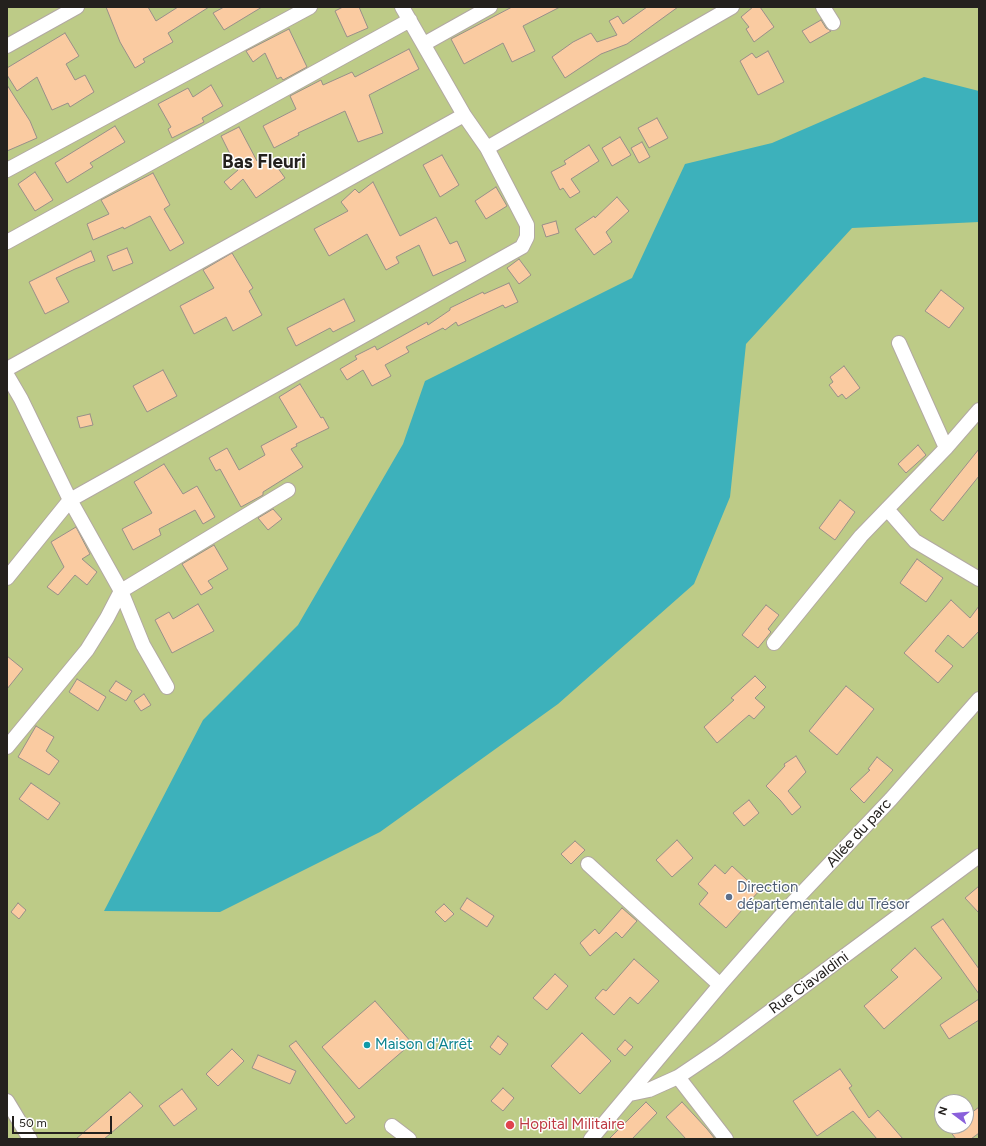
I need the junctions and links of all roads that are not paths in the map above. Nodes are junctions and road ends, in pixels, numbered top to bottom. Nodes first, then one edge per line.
1 (77, 7) edge
2 (310, 7) edge
3 (402, 7) edge
4 (490, 7) edge
5 (732, 7) edge
6 (823, 7) edge
7 (410, 20) junction
8 (832, 22) dead end
9 (424, 44) junction
10 (7, 46) edge
11 (464, 115) junction
12 (488, 148) junction
13 (7, 170) edge
14 (7, 242) edge
15 (899, 343) dead end
16 (7, 369) edge
17 (7, 375) edge
18 (979, 410) edge
19 (946, 448) junction
20 (288, 490) dead end
21 (70, 500) junction
22 (887, 509) junction
23 (7, 578) edge
24 (979, 578) edge
25 (121, 591) junction
26 (774, 643) dead end
27 (167, 687) dead end
28 (979, 699) edge
29 (7, 747) edge
30 (979, 856) edge
31 (588, 864) dead end
32 (720, 985) junction
33 (678, 1077) junction
34 (630, 1094) junction
35 (7, 1101) edge
36 (392, 1126) dead end
37 (30, 1139) edge
38 (409, 1139) edge
39 (591, 1139) edge
40 (726, 1139) edge

1 - 10 street
2 - 13 street
3 - 7 street
4 - 9 street
5 - 12 street
6 - 8 street
7 - 9 street
7 - 14 street
9 - 11 street
11 - 12 street
11 - 16 street
12 - 21 street
15 - 19 street
17 - 21 street
18 - 19 street
19 - 22 street
20 - 25 street
21 - 23 street
21 - 25 street
22 - 24 street
22 - 26 street
25 - 27 street
25 - 29 street
28 - 32 street, Allée du parc
30 - 33 street, Rue Ciavaldini
31 - 32 street
32 - 34 street, Allée du parc
33 - 34 street, Rue Ciavaldini
33 - 40 street
34 - 39 street, Allée du parc
35 - 37 street
36 - 38 street

